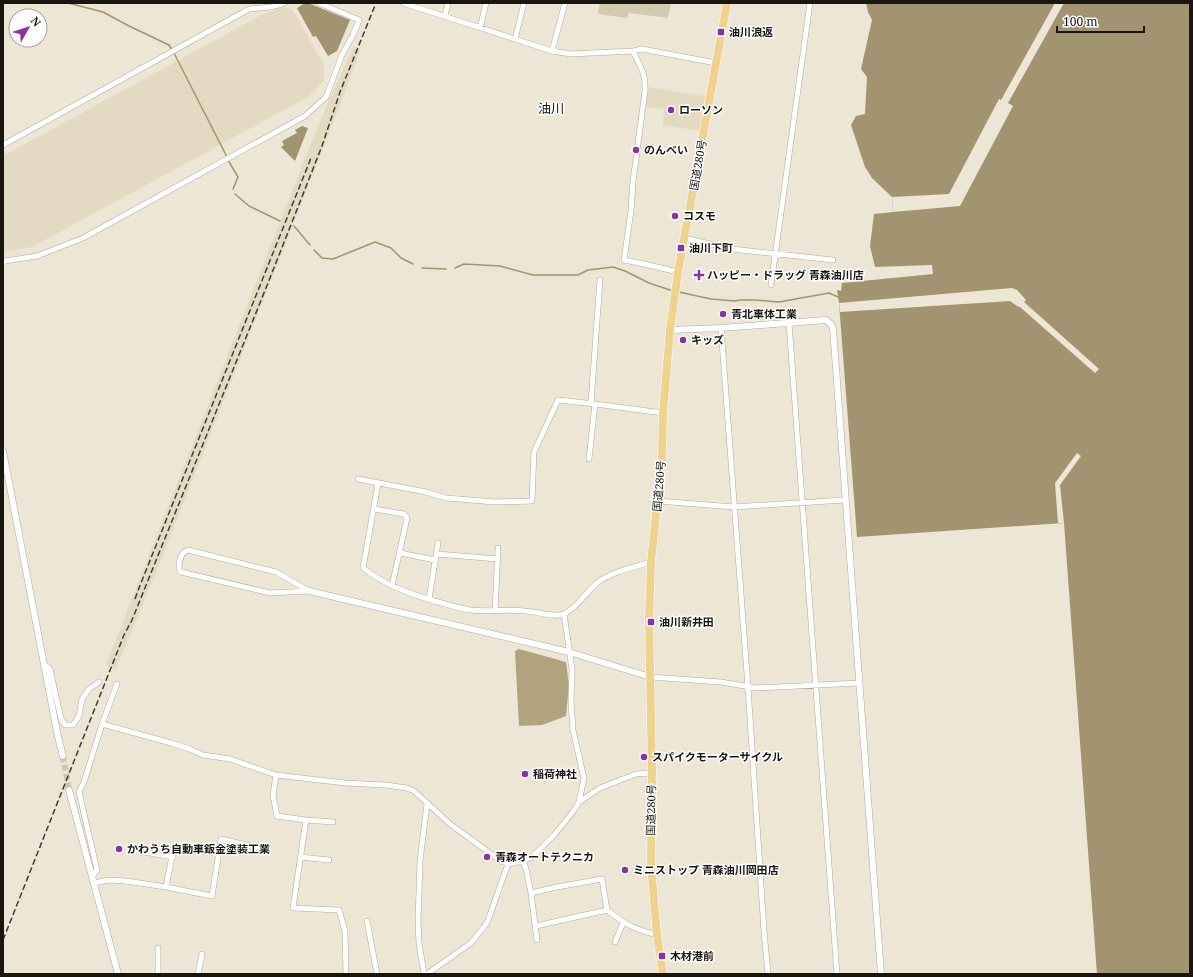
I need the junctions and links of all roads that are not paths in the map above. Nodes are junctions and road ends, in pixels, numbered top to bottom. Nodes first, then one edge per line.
1 (285, 3) edge
2 (319, 3) edge
3 (402, 3) edge
4 (448, 3) edge
5 (486, 3) edge
6 (524, 3) edge
7 (565, 3) edge
8 (727, 3) edge
9 (810, 3) edge
10 (445, 16) junction
11 (480, 28) junction
12 (515, 39) junction
13 (552, 51) junction
14 (633, 51) junction
15 (716, 63) junction
16 (3, 145) edge
17 (684, 238) junction
18 (776, 254) junction
19 (833, 260) dead end
20 (3, 263) edge
21 (678, 272) junction
22 (600, 280) dead end
23 (771, 285) dead end
24 (789, 323) junction
25 (721, 328) junction
26 (670, 330) junction
27 (593, 404) junction
28 (663, 413) junction
29 (3, 451) edge
30 (590, 459) dead end
31 (358, 479) dead end
32 (378, 484) junction
33 (845, 500) junction
34 (658, 501) junction
35 (802, 502) junction
36 (734, 507) junction
37 (374, 509) junction
38 (438, 543) dead end
39 (498, 548) dead end
40 (400, 553) junction
41 (437, 554) junction
42 (498, 559) junction
43 (435, 560) junction
44 (651, 562) junction
45 (392, 586) junction
46 (309, 591) junction
47 (429, 599) junction
48 (495, 611) junction
49 (564, 614) junction
50 (569, 652) junction
51 (45, 665) junction
52 (650, 677) junction
53 (99, 682) dead end
54 (859, 683) junction
55 (117, 684) dead end
56 (816, 686) junction
57 (748, 687) junction
58 (102, 724) junction
59 (63, 756) tunnel mouth
60 (652, 773) junction
61 (276, 775) junction
62 (69, 790) tunnel mouth
63 (579, 802) junction
64 (427, 804) junction
65 (306, 820) junction
66 (333, 822) dead end
67 (174, 846) dead end
68 (265, 849) dead end
69 (144, 852) dead end
70 (172, 857) junction
71 (300, 857) junction
72 (329, 860) dead end
73 (523, 861) junction
74 (508, 864) junction
75 (93, 880) junction
76 (166, 887) junction
77 (531, 893) junction
78 (607, 910) junction
79 (367, 920) dead end
80 (623, 922) junction
81 (536, 926) junction
82 (657, 934) junction
83 (537, 940) dead end
84 (615, 942) dead end
85 (158, 948) dead end
86 (202, 954) dead end
87 (118, 974) edge
88 (158, 974) edge
89 (198, 974) edge
90 (346, 974) edge
91 (377, 974) edge
92 (425, 974) edge
93 (663, 974) edge
94 (768, 974) edge
95 (836, 974) edge
96 (881, 974) edge

1 - 16 street
2 - 20 street
3 - 10 street
4 - 10 street
5 - 11 street
6 - 12 street
7 - 13 street
8 - 15 highway, 国道280号
9 - 18 street
10 - 11 street
11 - 12 street
12 - 13 street
13 - 14 street
14 - 15 street
14 - 21 street
15 - 17 highway, 国道280号
17 - 18 street
17 - 21 highway, 国道280号
18 - 19 street
18 - 23 street
21 - 26 highway, 国道280号
22 - 27 street
24 - 25 street
24 - 33 street
24 - 35 street
25 - 26 street
25 - 36 street
26 - 28 highway, 国道280号
27 - 28 street
27 - 30 street
27 - 32 street
28 - 34 highway, 国道280号
29 - 51 street
31 - 32 street
32 - 37 street
33 - 35 street
33 - 54 street
34 - 36 street
34 - 44 highway, 国道280号
35 - 36 street
35 - 56 street
36 - 57 street
37 - 40 street
37 - 45 street
38 - 41 street
39 - 42 street
40 - 43 street
40 - 45 street
41 - 42 street
41 - 43 street
42 - 48 street
43 - 47 street
44 - 49 street
44 - 52 highway, 国道280号
45 - 47 street
46 - 46 street
46 - 50 street
47 - 48 street
48 - 49 street
49 - 50 street
50 - 52 street
50 - 63 street
51 - 53 street
51 - 59 street
52 - 57 street
52 - 60 highway, 国道280号
54 - 56 street
54 - 96 street
55 - 58 street
56 - 57 street
56 - 95 street
57 - 94 street
58 - 61 street
58 - 75 street
60 - 63 street
60 - 82 highway, 国道280号
61 - 64 street
61 - 65 street
62 - 75 street
63 - 73 street
64 - 74 street
64 - 92 street
65 - 66 street
65 - 71 street
67 - 70 street
68 - 76 street
69 - 70 street
70 - 76 street
71 - 72 street
71 - 90 street
73 - 74 street
73 - 77 street
74 - 92 street
75 - 76 street
75 - 87 street
77 - 78 street
77 - 81 street
78 - 80 street
78 - 81 street
79 - 91 street
80 - 82 street
80 - 84 street
81 - 83 street
82 - 93 highway, 国道280号
85 - 88 street
86 - 89 street

